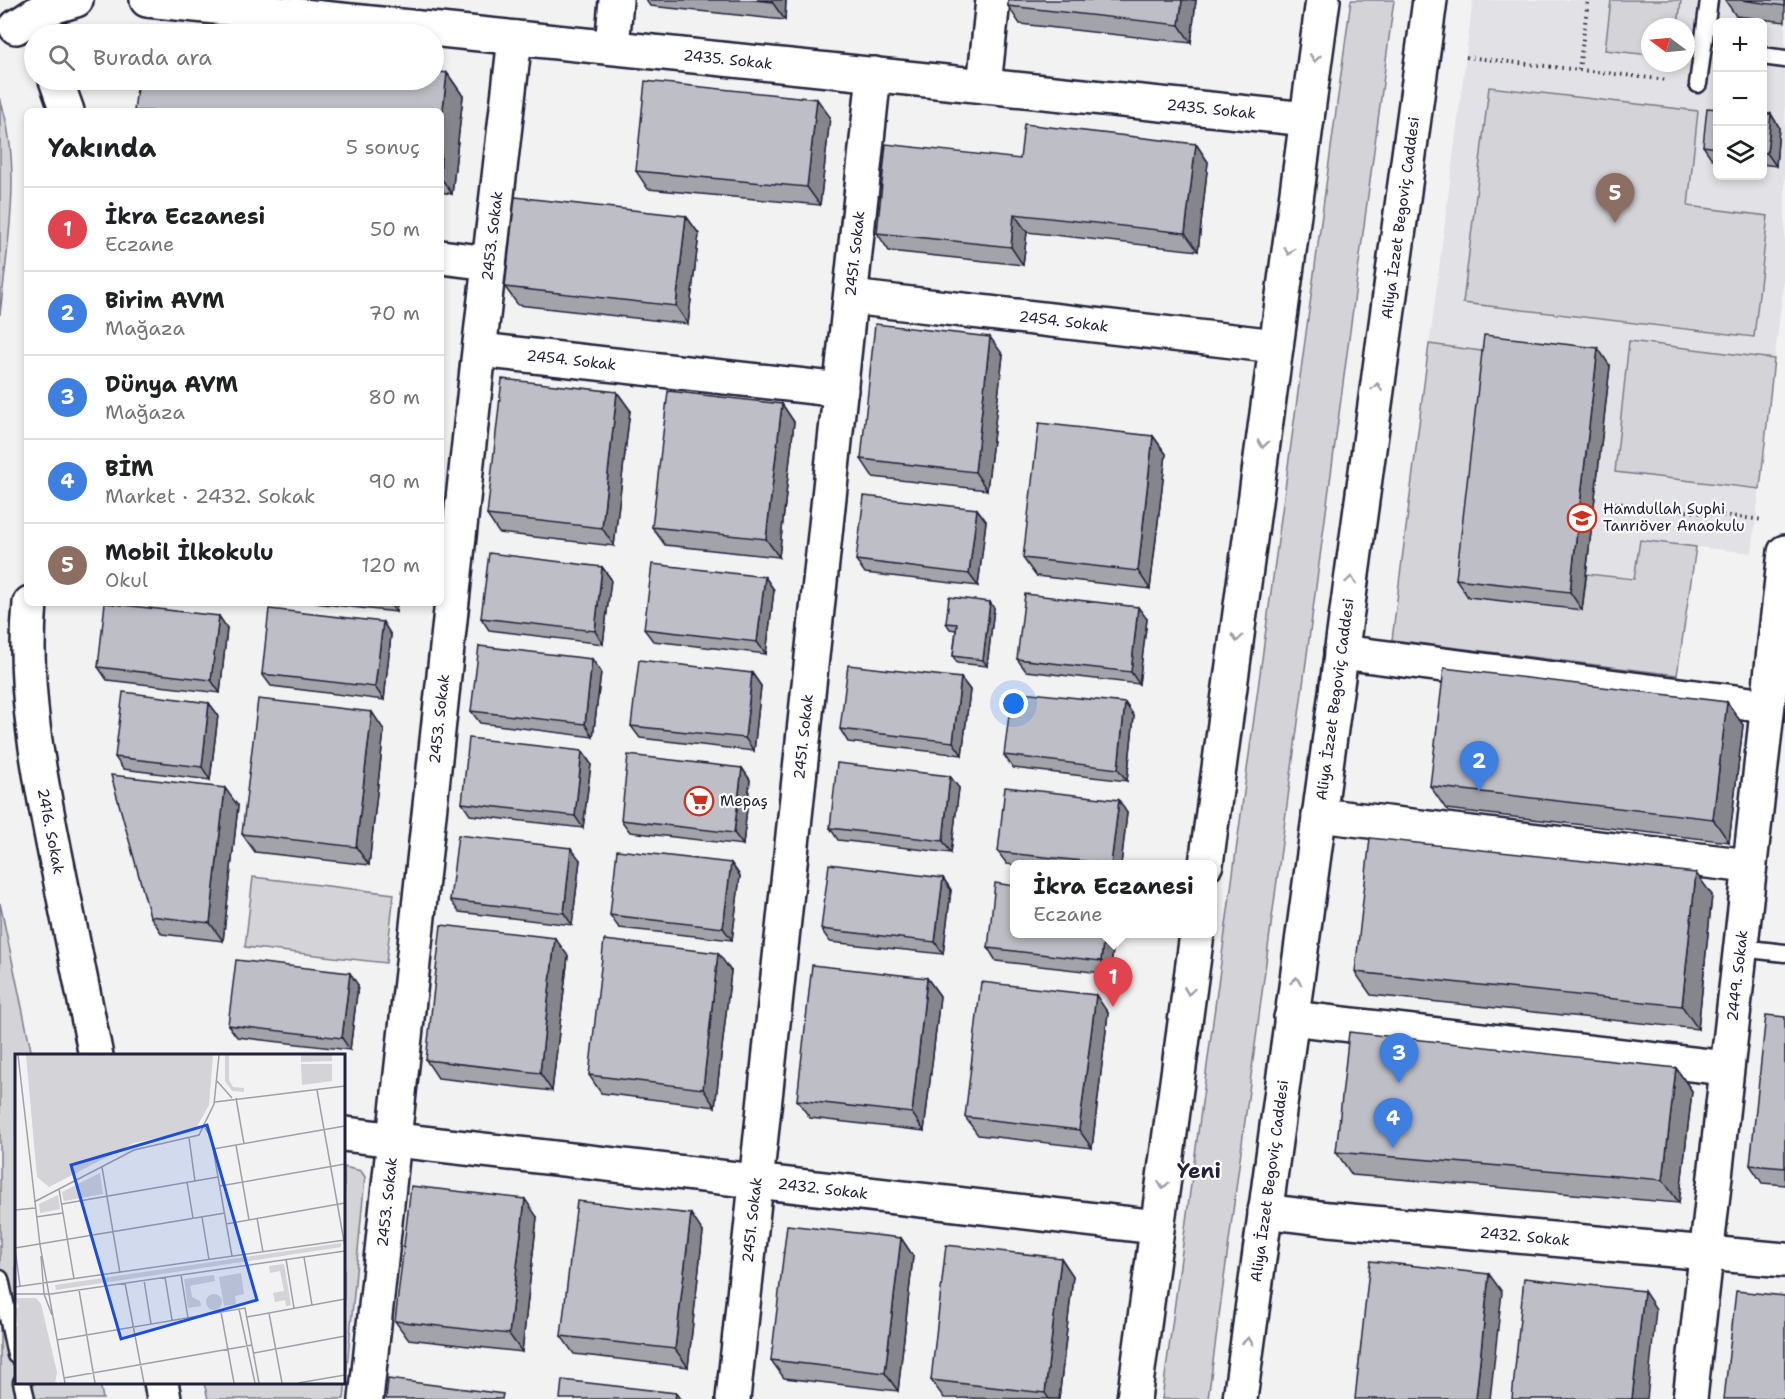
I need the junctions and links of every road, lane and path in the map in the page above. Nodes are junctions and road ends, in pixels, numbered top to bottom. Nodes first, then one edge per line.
1 (76, 0) edge
2 (147, 0) edge
3 (616, 0) edge
4 (993, 0) edge
5 (1323, 0) edge
6 (1430, 0) edge
7 (1588, 0) edge
8 (1710, 0) edge
9 (242, 5) edge
10 (399, 24) edge
11 (17, 29) edge
12 (444, 29) edge
13 (515, 38) junction
14 (612, 47) junction
15 (1710, 50) edge
16 (1466, 57) dead end
17 (1767, 57) edge
18 (1785, 59) edge
19 (1579, 70) junction
20 (874, 74) junction
21 (1698, 84) joint
22 (984, 86) junction
23 (60, 90) edge
24 (66, 108) edge
25 (1307, 119) junction
26 (444, 256) edge
27 (489, 263) junction
28 (851, 297) junction
29 (1276, 346) junction
30 (480, 350) junction
31 (841, 390) junction
32 (1615, 503) dead end
33 (1774, 521) dead end
34 (1785, 552) edge
35 (30, 606) edge
36 (1341, 652) junction
37 (1767, 706) junction
38 (1319, 814) junction
39 (1207, 860) edge
40 (1749, 866) junction
41 (1196, 938) edge
42 (1740, 948) junction
43 (1785, 953) edge
44 (1292, 1017) junction
45 (96, 1054) edge
46 (1726, 1068) junction
47 (345, 1134) edge
48 (394, 1140) junction
49 (757, 1182) junction
50 (1265, 1211) junction
51 (1157, 1227) junction
52 (1707, 1254) junction
53 (1785, 1260) edge
54 (0, 1279) edge
55 (15, 1350) edge
56 (22, 1384) edge
57 (160, 1384) edge
58 (26, 1399) edge
59 (164, 1399) edge
60 (366, 1399) edge
61 (733, 1399) edge
62 (1134, 1399) edge
63 (1240, 1399) edge
64 (1690, 1399) edge

1 - 11 street
2 - 9 street, 2435. Sokak
3 - 14 street
4 - 22 street
5 -> 25 street
36 -> 6 street, Aliya İzzet Begoviç Caddesi
7 - 19 path
8 - 15 lane
9 - 10 street, 2435. Sokak
12 - 13 street, 2435. Sokak
13 - 14 street, 2435. Sokak
13 - 27 street, 2453. Sokak
14 - 20 street, 2435. Sokak
15 - 21 lane
16 - 19 path
17 - 18 lane
19 - 21 path
20 - 22 street, 2435. Sokak
20 - 28 street, 2451. Sokak
22 - 25 street, 2435. Sokak
23 - 24 street
25 -> 29 street
26 - 27 street
27 - 30 street, 2453. Sokak
28 - 29 street, 2454. Sokak
28 - 31 street, 2451. Sokak
29 -> 39 street
30 - 31 street, 2454. Sokak
30 - 48 street, 2453. Sokak
31 - 49 street, 2451. Sokak
32 - 33 path
34 - 37 street, 2449. Sokak
35 - 45 street, 2416. Sokak
36 - 37 street
36 - 38 street, Aliya İzzet Begoviç Caddesi
37 - 40 street, 2449. Sokak
38 - 40 street
44 -> 38 street, Aliya İzzet Begoviç Caddesi
40 - 42 street, 2449. Sokak
41 -> 51 street
42 - 43 lane
42 - 46 street, 2449. Sokak
44 - 46 street
44 - 50 street, Aliya İzzet Begoviç Caddesi
46 - 52 street, 2449. Sokak
47 - 48 street, 2432. Sokak
48 - 49 street, 2432. Sokak
48 - 60 street, 2453. Sokak
49 - 51 street, 2432. Sokak
49 - 61 street, 2451. Sokak
50 - 52 street, 2432. Sokak
63 -> 50 street, Aliya İzzet Begoviç Caddesi
51 - 62 street
52 - 53 street, 2432. Sokak
52 - 64 street, 2449. Sokak
54 - 55 lane
56 - 58 lane
57 - 59 street

